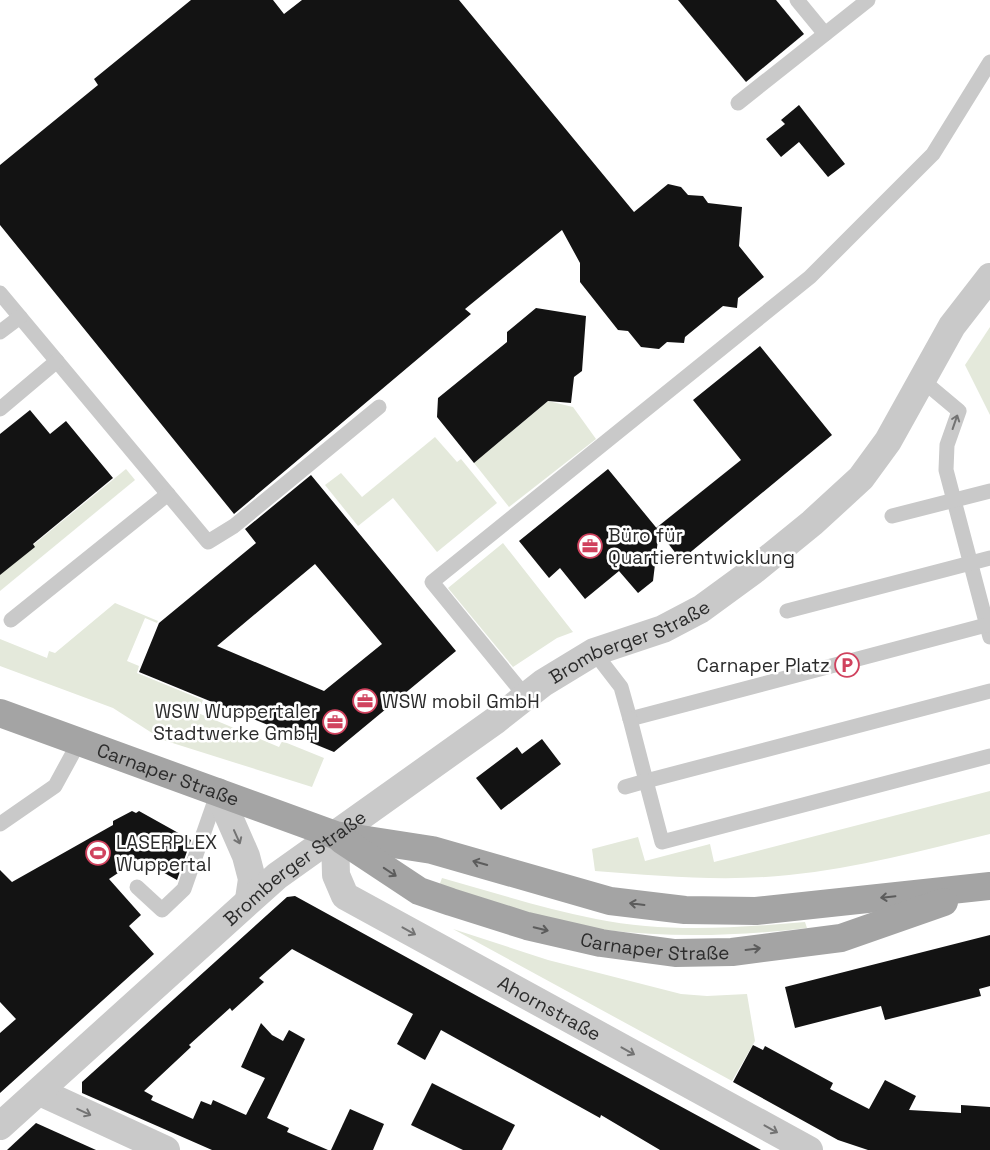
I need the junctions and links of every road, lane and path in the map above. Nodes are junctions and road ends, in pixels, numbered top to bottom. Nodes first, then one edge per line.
1 (797, 0) edge
2 (868, 0) edge
3 (825, 34) junction
4 (990, 62) edge
5 (738, 103) dead end
6 (990, 276) edge
7 (0, 293) edge
8 (20, 316) junction
9 (0, 332) edge
10 (57, 361) junction
11 (922, 380) junction
12 (380, 407) dead end
13 (0, 409) edge
14 (990, 491) edge
15 (168, 494) junction
16 (954, 500) junction
17 (892, 516) dead end
18 (990, 558) edge
19 (971, 563) junction
20 (787, 610) dead end
21 (10, 620) dead end
22 (989, 629) edge
23 (594, 652) junction
24 (990, 691) edge
25 (526, 697) junction
26 (0, 713) edge
27 (630, 719) junction
28 (78, 742) junction
29 (990, 756) edge
30 (646, 781) junction
31 (625, 787) dead end
32 (218, 792) junction
33 (0, 824) edge
34 (335, 835) junction
35 (989, 886) edge
36 (137, 887) dead end
37 (249, 899) junction
38 (40, 1092) junction
39 (0, 1126) edge
40 (166, 1150) edge
41 (809, 1150) edge

1 - 3 lane
2 - 3 lane
3 - 5 lane
4 - 25 lane
6 - 11 street, Bromberger Straße
7 - 8 lane
8 - 9 lane
8 - 10 lane
10 - 13 lane
10 - 15 lane
16 -> 11 lane
11 - 23 street, Bromberger Straße
12 - 15 lane
14 - 16 lane
15 - 21 lane
16 - 17 lane
16 - 19 lane
18 - 19 lane
19 - 20 lane
19 - 22 lane
22 - 27 lane
23 - 25 street, Bromberger Straße
23 - 27 lane
24 - 30 lane
25 - 34 street, Bromberger Straße
26 - 28 main road, Carnaper Straße
27 - 30 lane
28 - 32 main road, Carnaper Straße
28 - 33 lane
29 - 30 lane
30 - 31 lane
32 - 34 main road, Carnaper Straße
32 - 36 lane
32 -> 37 street
35 -> 34 main road, Carnaper Straße
34 -> 35 main road, Carnaper Straße
34 - 37 street, Bromberger Straße
34 -> 41 street, Ahornstraße
37 - 38 street, Bromberger Straße
38 - 39 street, Bromberger Straße
38 -> 40 street

